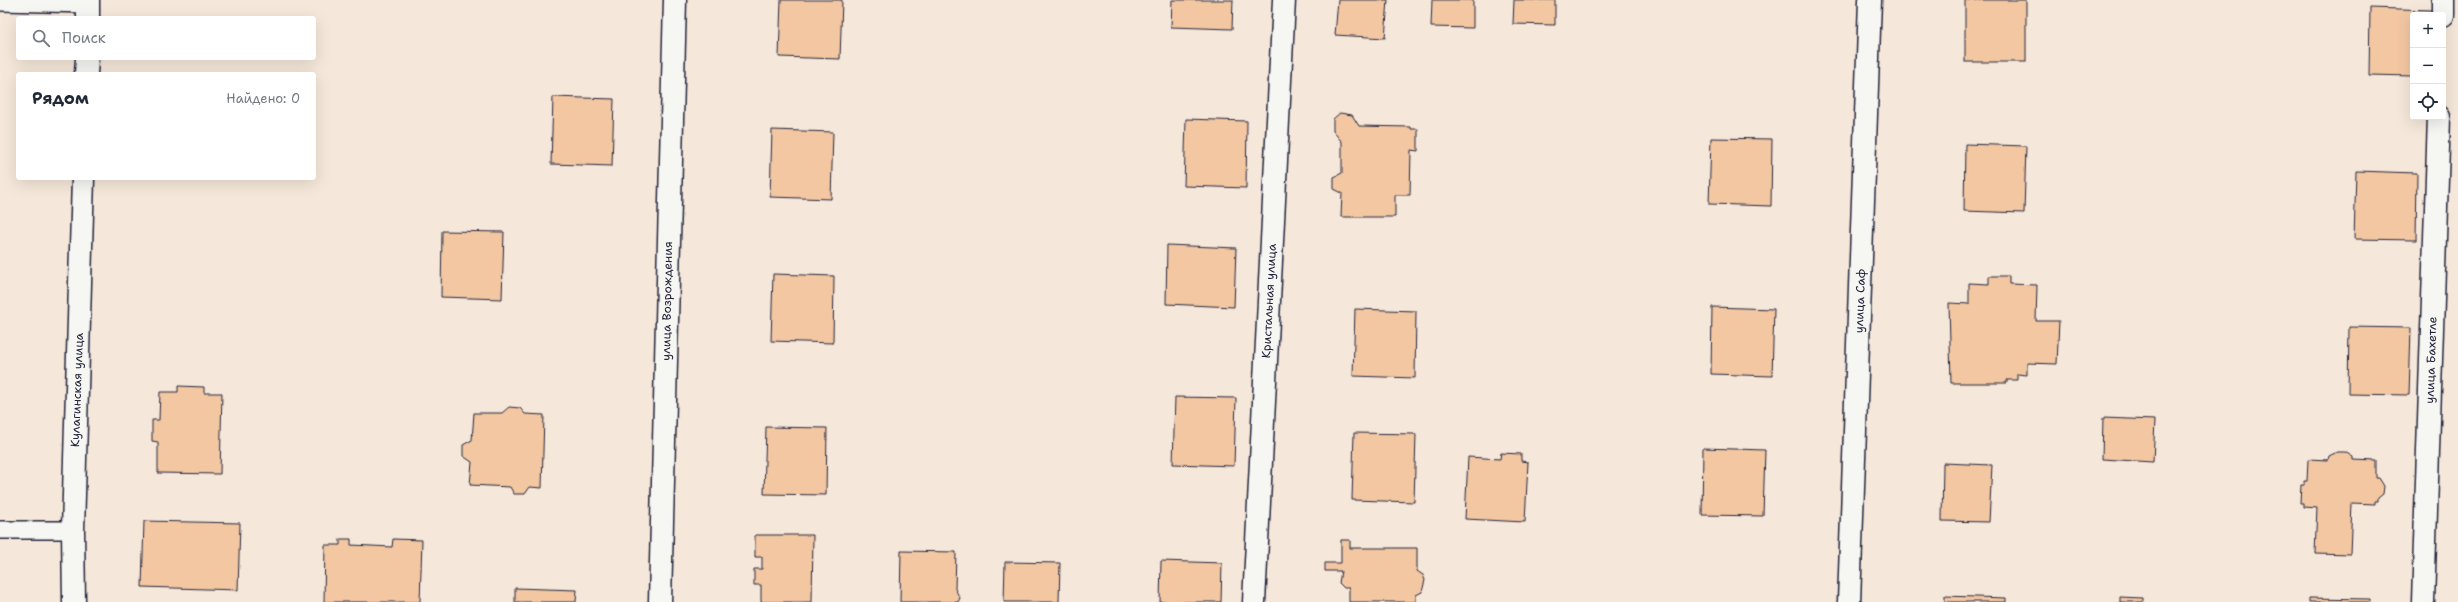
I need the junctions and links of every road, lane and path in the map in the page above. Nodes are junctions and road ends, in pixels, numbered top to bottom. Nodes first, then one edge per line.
1 (675, 0) edge
2 (1284, 0) edge
3 (1870, 0) edge
4 (2443, 0) edge
5 (0, 2) edge
6 (88, 7) edge
7 (2443, 12) edge
8 (87, 60) edge
9 (86, 72) edge
10 (2439, 120) edge
11 (83, 180) edge
12 (0, 530) edge
13 (73, 530) junction
14 (74, 602) edge
15 (660, 602) edge
16 (1254, 602) edge
17 (1849, 602) edge
18 (2423, 602) edge

1 - 15 street, улица Возрождения
2 - 16 street, Кристальная улица
3 - 17 street, улица Саф
4 - 7 street
5 - 6 lane
8 - 9 street
10 - 18 street, улица Бахетле
11 - 13 street, Кулагинская улица
12 - 13 lane
13 - 14 street, Кулагинская улица

